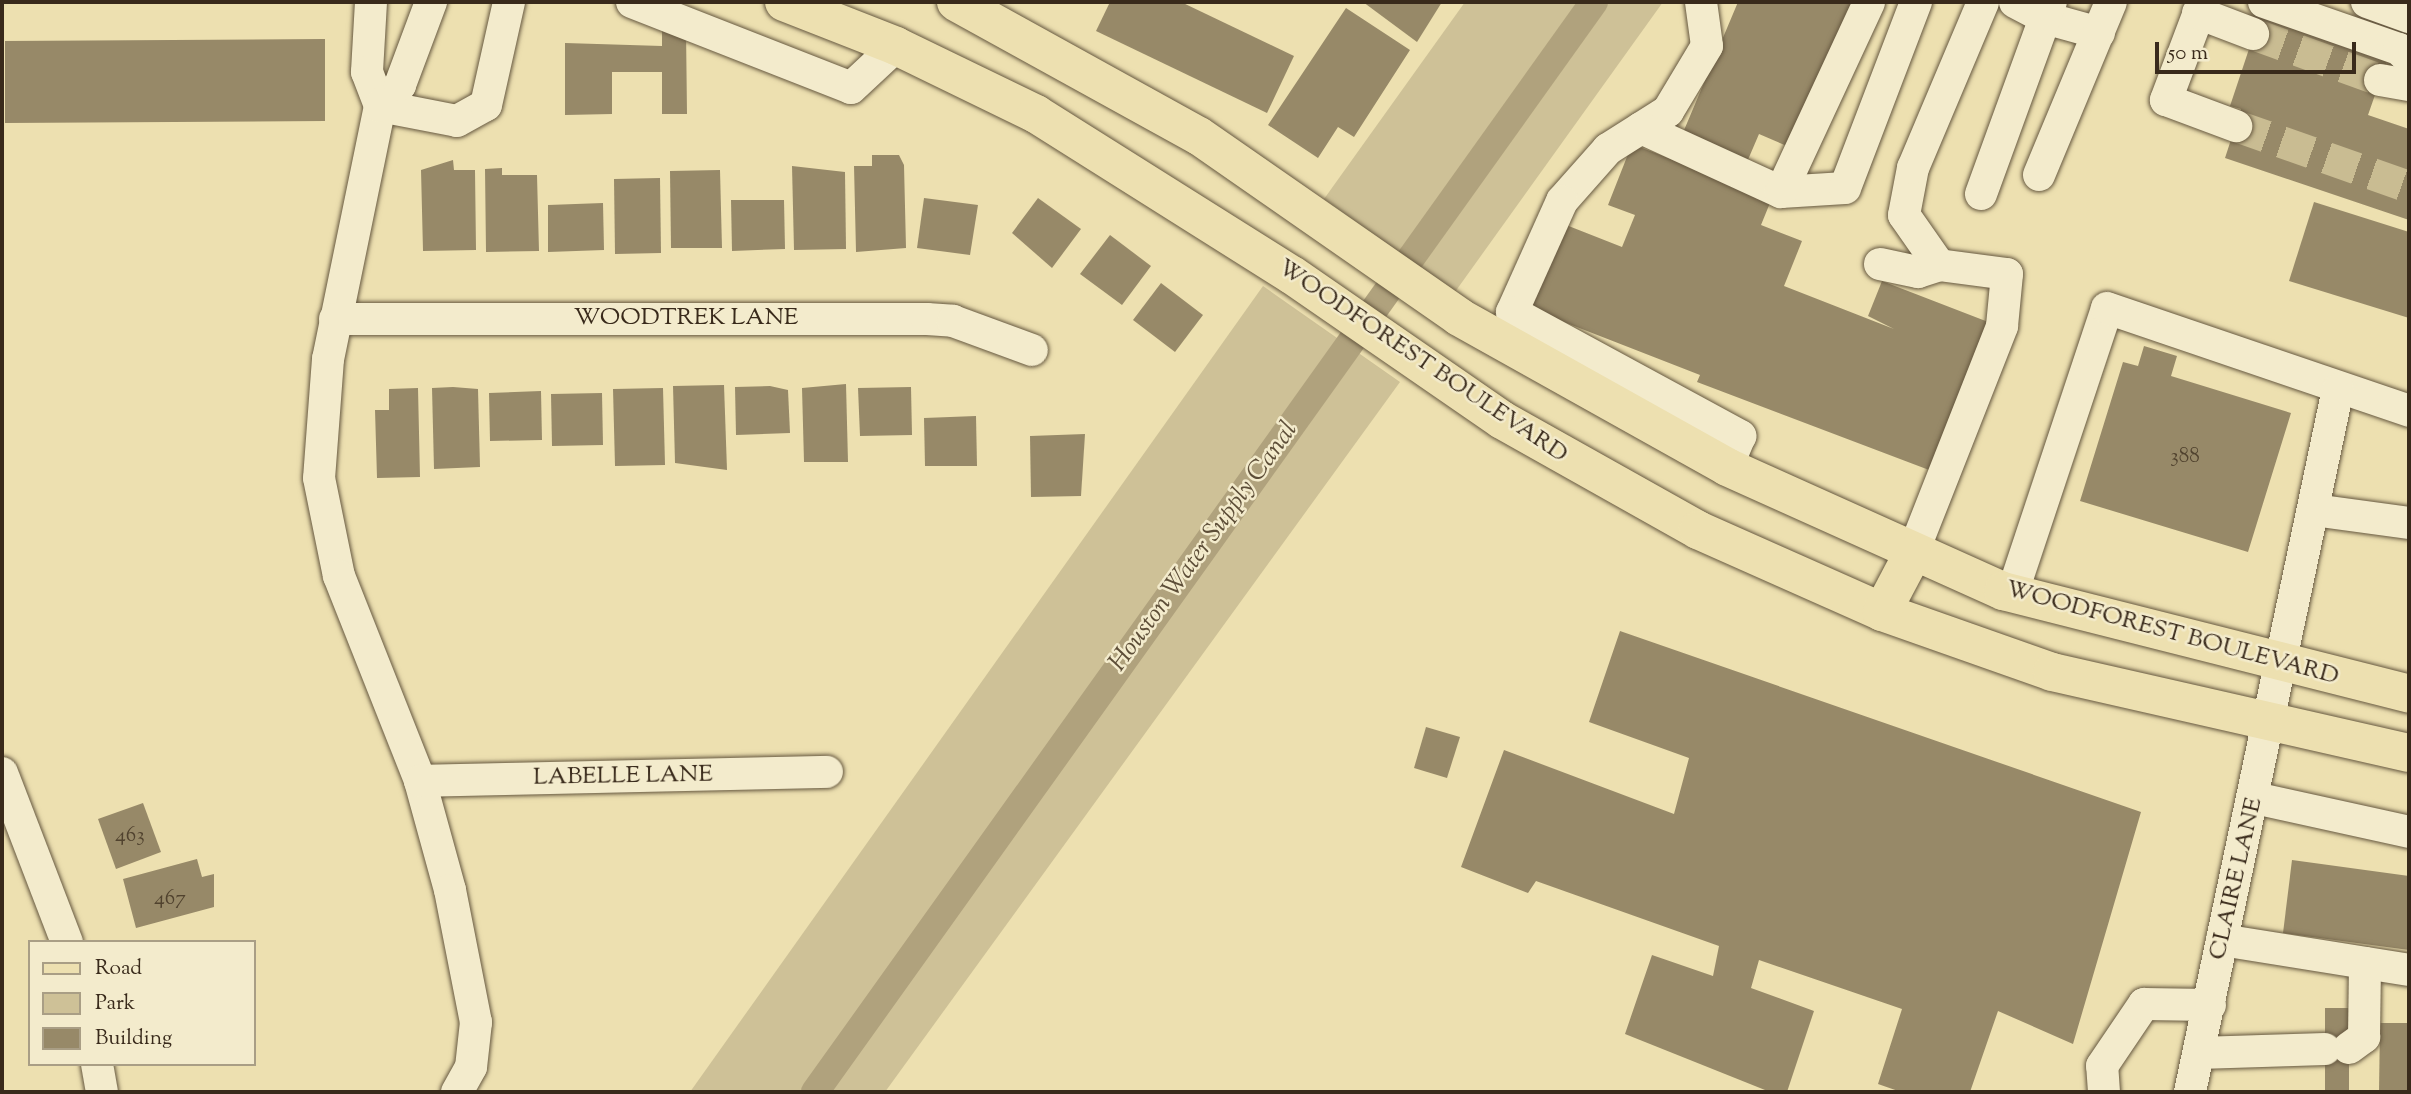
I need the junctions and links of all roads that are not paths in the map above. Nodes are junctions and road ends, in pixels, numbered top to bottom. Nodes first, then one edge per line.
1 (371, 2) edge
2 (431, 2) edge
3 (509, 2) edge
4 (632, 2) edge
5 (784, 2) edge
6 (956, 2) edge
7 (1701, 2) edge
8 (1869, 2) edge
9 (1916, 2) edge
10 (1983, 2) edge
11 (2015, 2) edge
12 (2111, 2) edge
13 (2264, 2) edge
14 (2367, 2) edge
15 (2201, 8) edge
16 (2048, 10) edge
17 (2409, 17) edge
18 (2099, 33) junction
19 (2253, 34) tunnel mouth
20 (896, 46) junction
21 (2409, 59) edge
22 (380, 106) junction
23 (2236, 126) tunnel mouth
24 (1641, 128) junction
25 (2039, 174) dead end
26 (1781, 192) junction
27 (1981, 194) dead end
28 (1881, 264) dead end
29 (1940, 265) junction
30 (335, 319) junction
31 (1032, 350) dead end
32 (2338, 388) junction
33 (2409, 411) edge
34 (1727, 467) junction
35 (2314, 510) junction
36 (2409, 523) edge
37 (1912, 555) junction
38 (2012, 594) junction
39 (1882, 612) junction
40 (2282, 665) junction
41 (2409, 694) edge
42 (2270, 725) junction
43 (2409, 753) edge
44 (827, 772) dead end
45 (2, 773) edge
46 (420, 781) junction
47 (2255, 798) junction
48 (2409, 832) edge
49 (66, 940) edge
50 (2222, 940) junction
51 (2365, 962) junction
52 (2409, 970) edge
53 (2210, 1005) junction
54 (2199, 1053) junction
55 (97, 1066) edge
56 (459, 1090) edge
57 (102, 1092) edge
58 (2104, 1092) edge
59 (2190, 1092) edge

1 - 22 street
2 - 22 street
3 - 22 street
4 - 20 street
5 - 20 main road, WOODFOREST BOULEVARD
6 - 34 main road, WOODFOREST BOULEVARD
7 - 24 street
8 - 26 street
9 - 26 street
10 - 29 street
11 - 16 street
12 - 18 street
13 - 21 street
14 - 17 street
15 - 19 street
15 - 23 street
16 - 18 street
16 - 27 street
18 - 25 street
20 - 39 main road, WOODFOREST BOULEVARD
22 - 30 street
24 - 26 street
24 - 34 street
28 - 29 street
29 - 37 street
30 - 31 street, WOODTREK LANE
30 - 46 street
32 - 33 street
32 - 35 street, CLAIRE LANE
32 - 38 street
34 - 37 main road, WOODFOREST BOULEVARD
35 - 36 street
35 - 40 street, CLAIRE LANE
37 - 38 main road, WOODFOREST BOULEVARD
37 - 39 main road
38 - 40 main road, WOODFOREST BOULEVARD
39 - 42 main road, WOODFOREST BOULEVARD
40 - 41 main road, WOODFOREST BOULEVARD
40 - 42 street, CLAIRE LANE
42 - 43 main road, WOODFOREST BOULEVARD
42 - 47 street, CLAIRE LANE
44 - 46 street, LABELLE LANE
45 - 49 street
46 - 56 street
47 - 48 street
47 - 50 street, CLAIRE LANE
50 - 51 street
50 - 53 street, CLAIRE LANE
51 - 52 street
51 - 54 street
53 - 54 street, CLAIRE LANE
53 - 58 street
54 - 59 street, CLAIRE LANE
55 - 57 street

